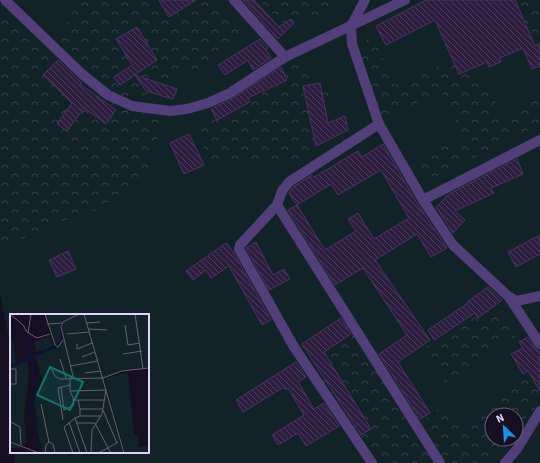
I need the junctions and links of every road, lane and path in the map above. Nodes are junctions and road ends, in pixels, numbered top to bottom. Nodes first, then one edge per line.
1 (5, 0) edge
2 (234, 0) edge
3 (365, 0) edge
4 (405, 0) edge
5 (351, 26) junction
6 (285, 57) junction
7 (379, 124) junction
8 (540, 140) edge
9 (423, 200) junction
10 (277, 205) junction
11 (508, 296) junction
12 (540, 296) edge
13 (540, 344) edge
14 (540, 411) edge
15 (372, 463) edge
16 (440, 463) edge
17 (505, 463) edge

1 - 6 street
2 - 6 street
3 - 5 street
4 - 5 street
5 - 6 street
5 - 7 street
7 - 9 street
7 - 10 street
8 - 9 street
9 - 11 street
10 - 15 street
10 - 16 street
11 - 12 street
11 - 13 street
14 - 17 street

